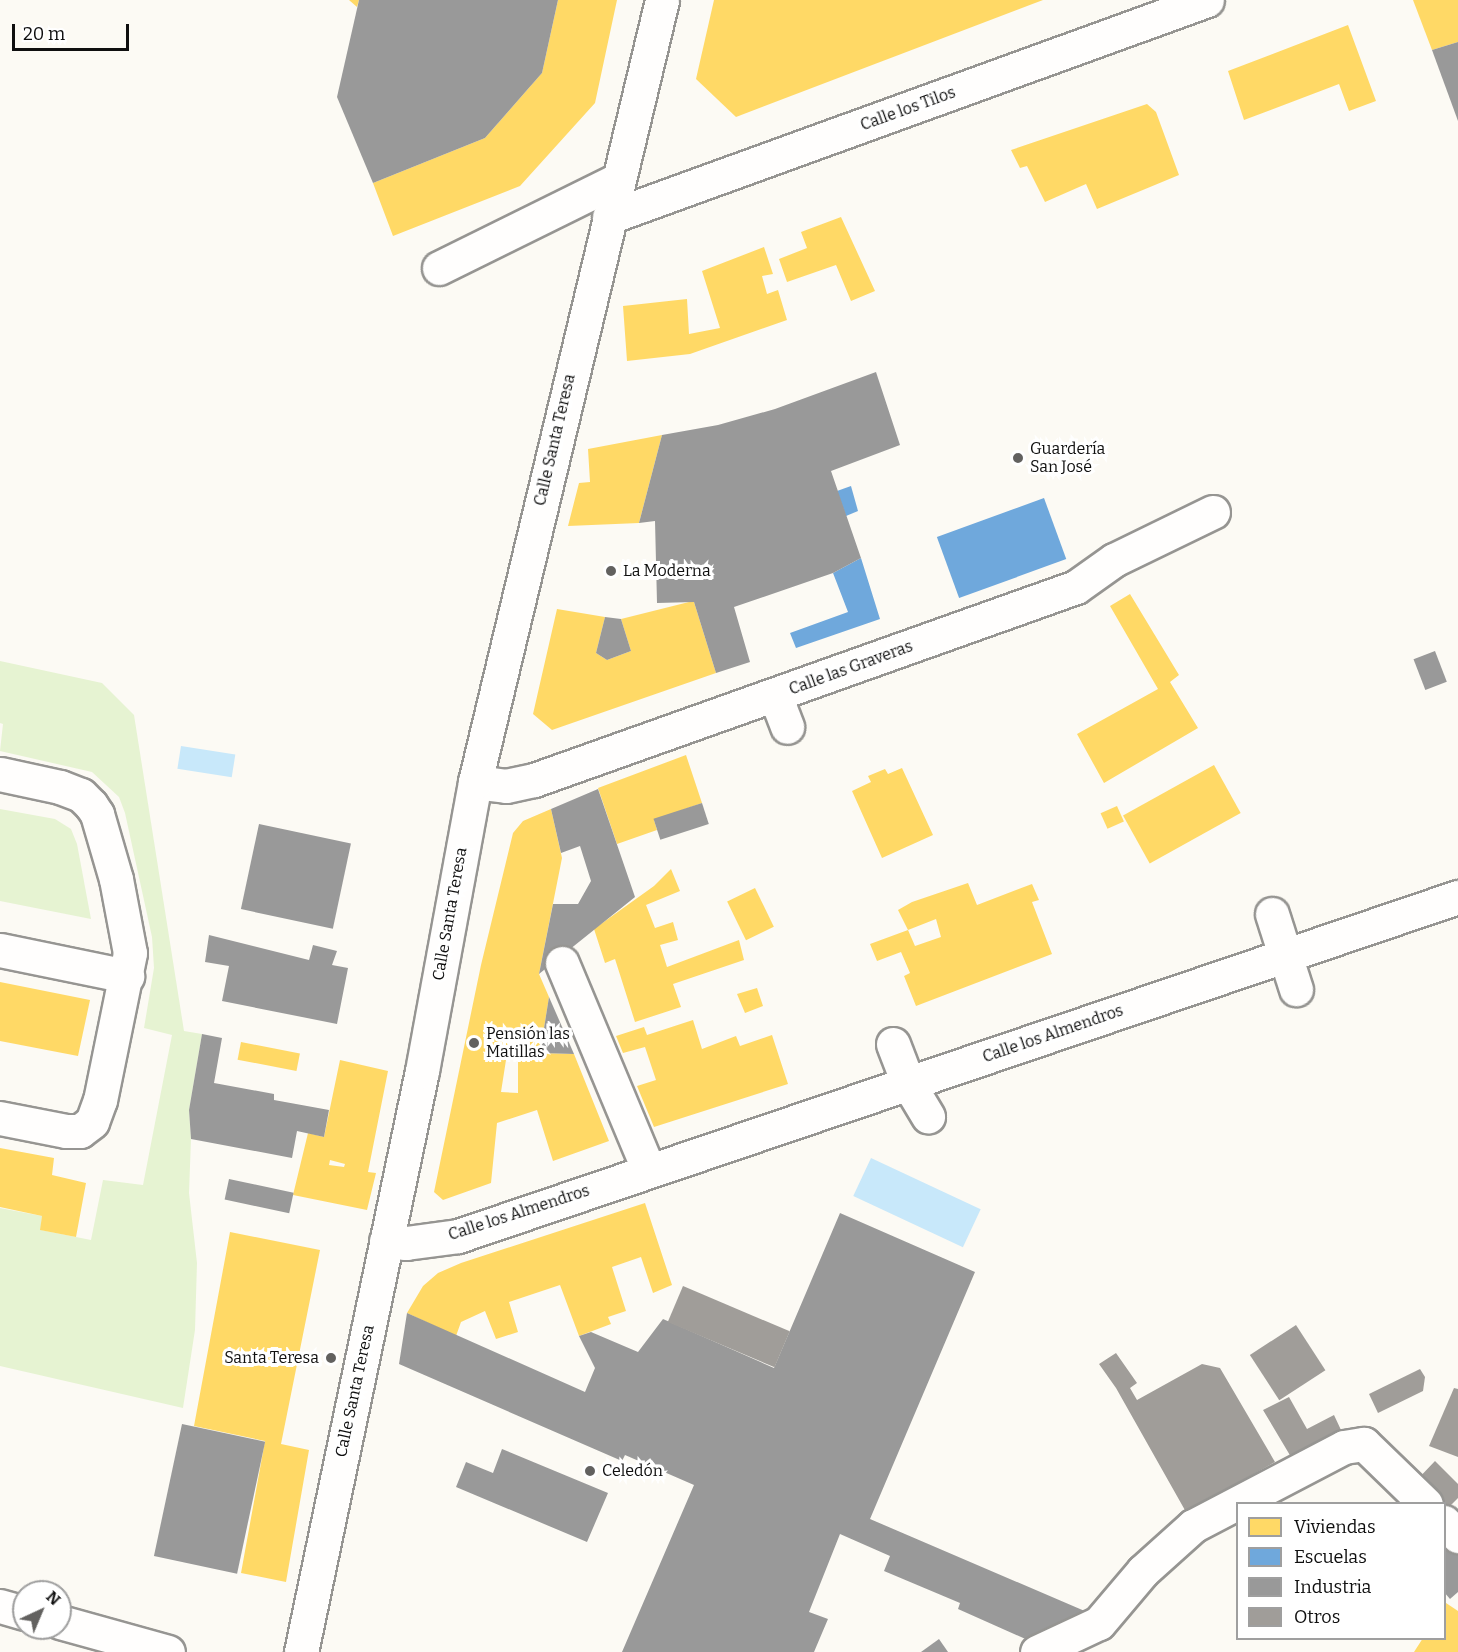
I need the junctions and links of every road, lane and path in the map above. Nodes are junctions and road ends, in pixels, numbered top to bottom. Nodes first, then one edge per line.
1 (662, 0) edge
2 (1207, 0) edge
3 (617, 180) junction
4 (609, 217) junction
5 (439, 268) dead end
6 (1213, 512) dead end
7 (775, 695) junction
8 (787, 726) dead end
9 (0, 774) edge
10 (475, 782) junction
11 (1458, 897) edge
12 (1272, 914) dead end
13 (0, 950) edge
14 (1287, 956) junction
15 (562, 963) dead end
16 (126, 976) junction
17 (1296, 989) dead end
18 (893, 1044) dead end
19 (908, 1083) junction
20 (928, 1116) dead end
21 (0, 1118) edge
22 (649, 1171) junction
23 (386, 1241) junction
24 (1236, 1502) edge
25 (1237, 1502) edge
26 (1425, 1502) edge
27 (1446, 1524) edge
28 (1458, 1536) edge
29 (72, 1625) edge
30 (168, 1652) edge
31 (301, 1652) edge
32 (1037, 1652) edge

1 - 3 street, Calle Santa Teresa
2 - 4 street, Calle los Tilos
3 - 4 street, Calle Santa Teresa
3 - 5 street
4 - 10 street, Calle Santa Teresa
6 - 7 street, Calle las Graveras
7 - 8 street
7 - 10 street, Calle las Graveras
9 - 16 street
10 - 23 street, Calle Santa Teresa
11 - 14 street, Calle los Almendros
12 - 14 street
13 - 16 street
14 - 17 street
14 - 19 street, Calle los Almendros
15 - 22 street
16 - 21 street
18 - 19 street
19 - 20 street
19 - 22 street, Calle los Almendros
22 - 23 street, Calle los Almendros
23 - 31 street, Calle Santa Teresa
24 - 32 street
25 - 26 street
27 - 28 street
29 - 30 street

